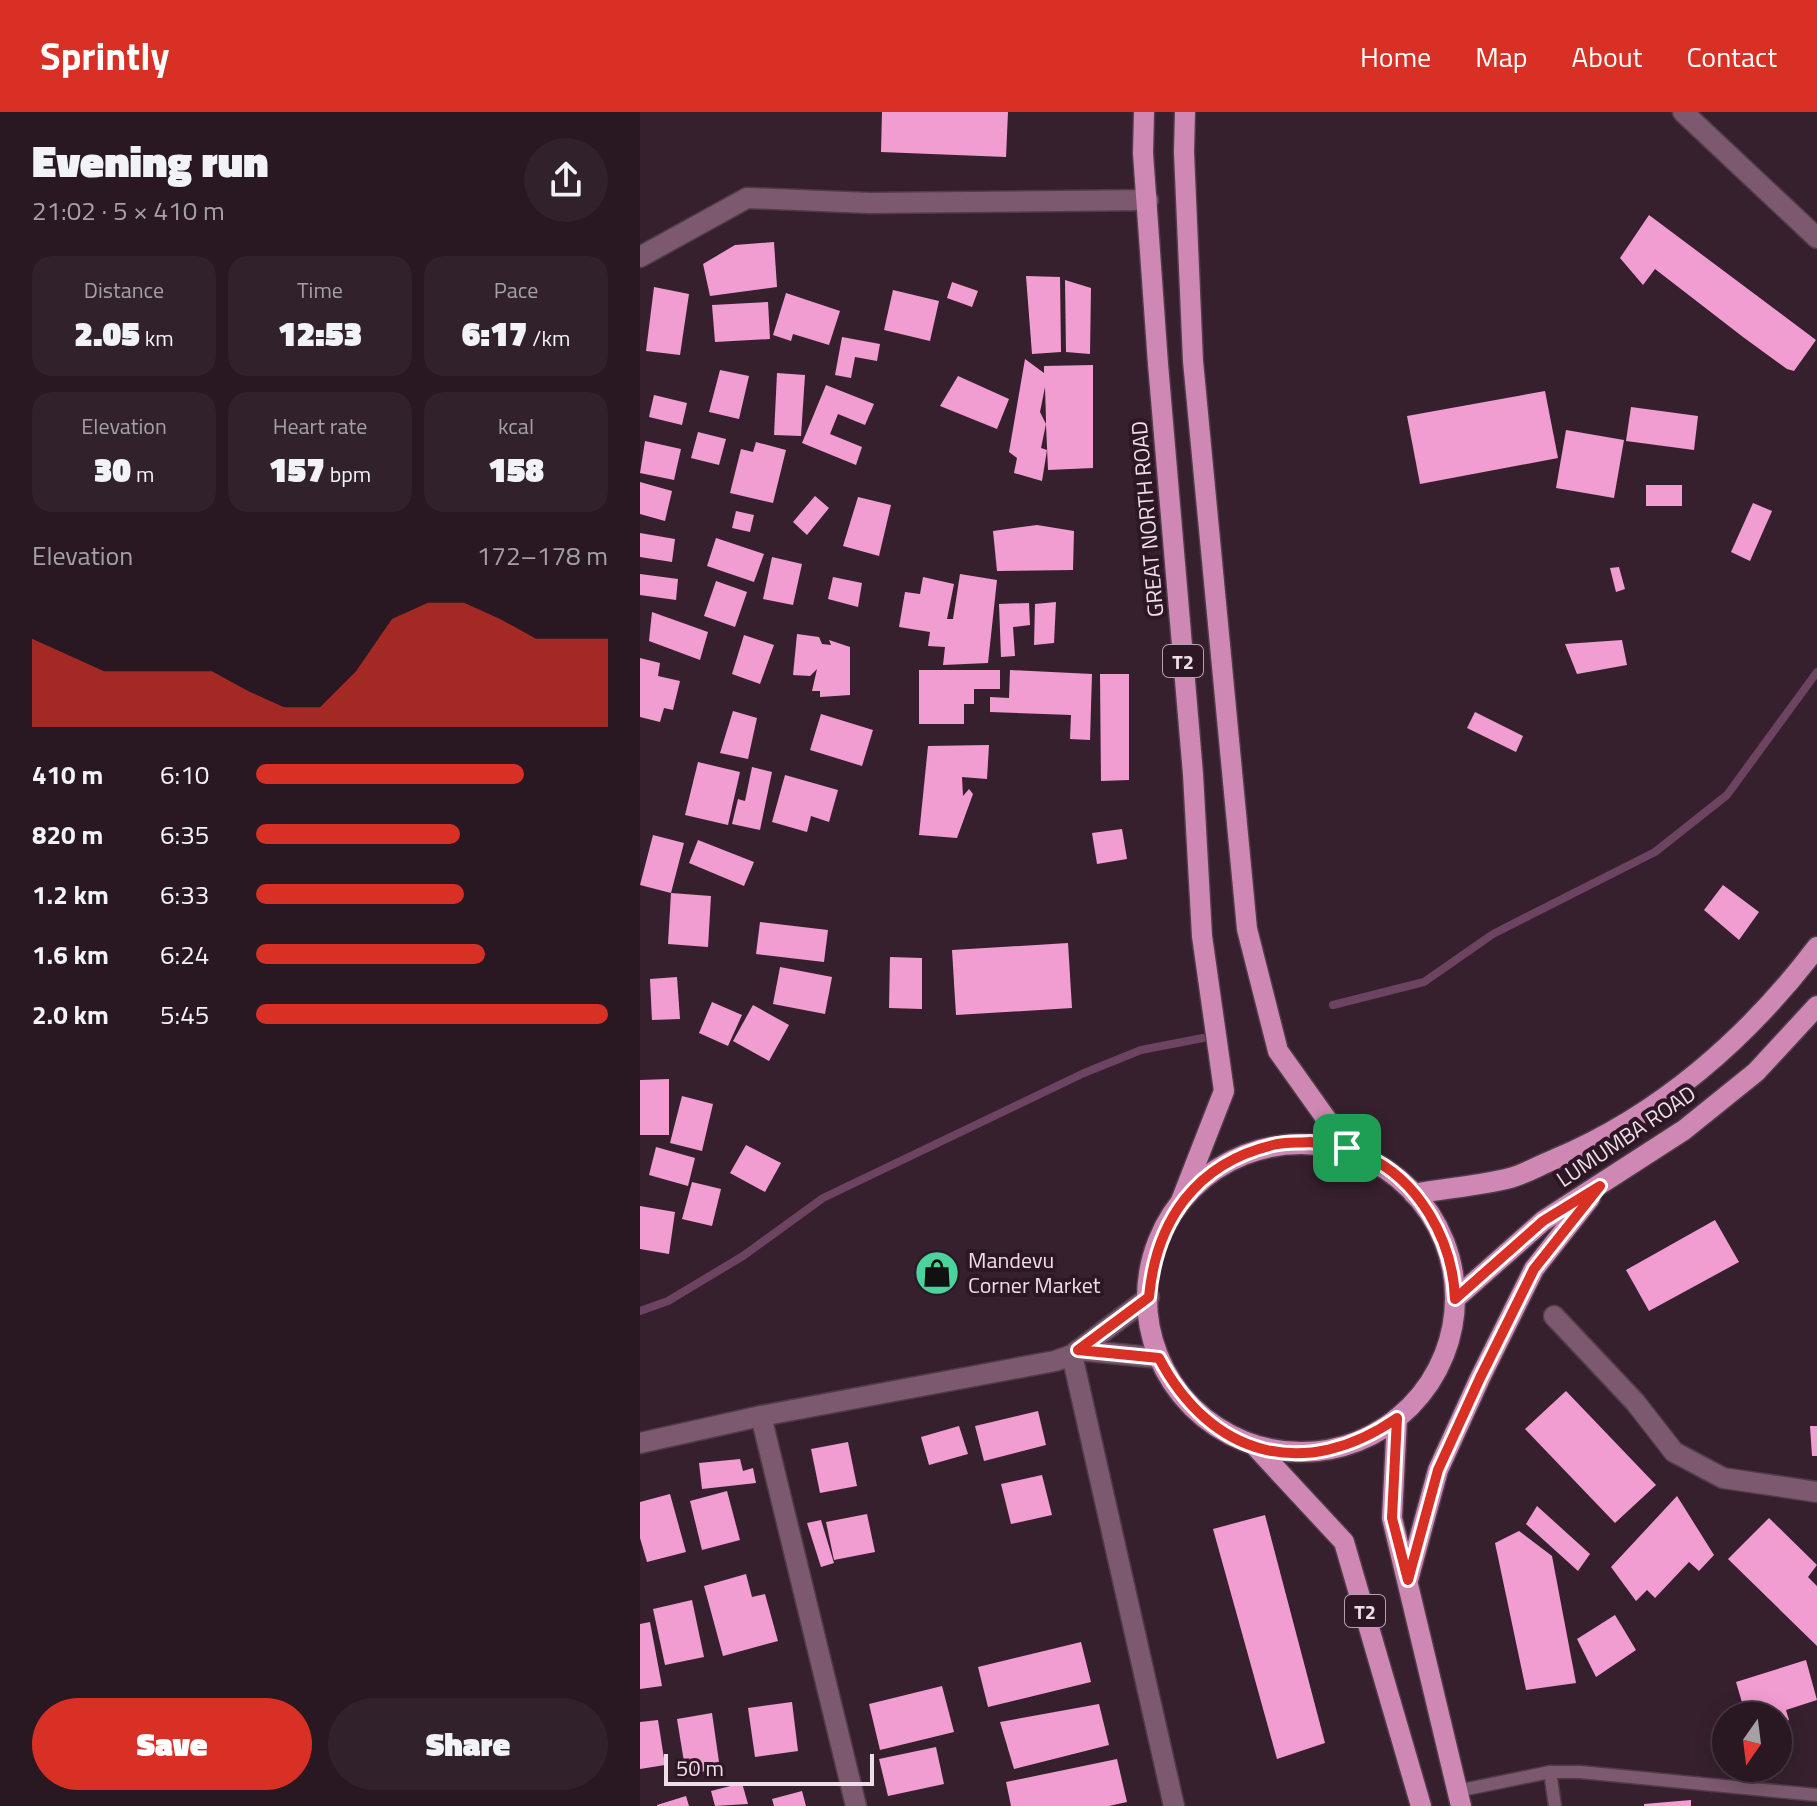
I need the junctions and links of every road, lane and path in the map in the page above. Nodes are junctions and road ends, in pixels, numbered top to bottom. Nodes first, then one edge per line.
1 (1144, 112) edge
2 (1185, 112) edge
3 (1683, 112) edge
4 (1148, 200) junction
5 (1816, 236) edge
6 (640, 257) edge
7 (1817, 947) edge
8 (1817, 1006) edge
9 (1347, 1148) junction
10 (1600, 1186) junction
11 (1414, 1194) junction
12 (1181, 1201) junction
13 (1149, 1297) junction
14 (1455, 1299) junction
15 (1554, 1316) dead end
16 (1075, 1352) junction
17 (1159, 1358) junction
18 (761, 1416) junction
19 (1397, 1418) junction
20 (640, 1443) edge
21 (1255, 1446) junction
22 (1817, 1492) edge
23 (1408, 1580) junction
24 (1550, 1772) junction
25 (1817, 1795) edge
26 (1459, 1798) edge
27 (856, 1806) edge
28 (1174, 1806) edge
29 (1421, 1806) edge
30 (1555, 1806) edge

1 - 4 main road, GREAT NORTH ROAD / T2
2 - 9 main road, T2
3 - 5 street
4 - 6 street
4 - 12 main road, GREAT NORTH ROAD / T2
7 - 11 main road, LUMUMBA ROAD
8 - 10 main road, LUMUMBA ROAD
9 - 11 main road
9 - 12 main road
10 - 14 main road, LUMUMBA ROAD
10 - 23 main road
11 - 14 main road
12 - 13 main road
13 - 16 street
13 - 17 main road
14 - 19 main road
15 - 22 street
16 - 17 street
16 - 18 street
16 - 28 street
17 - 21 main road
18 - 20 street
18 - 27 street
19 - 21 main road
19 - 23 main road, T2
21 - 29 main road, T2
23 - 26 main road, T2
24 - 25 lane
24 - 26 lane
24 - 30 lane

